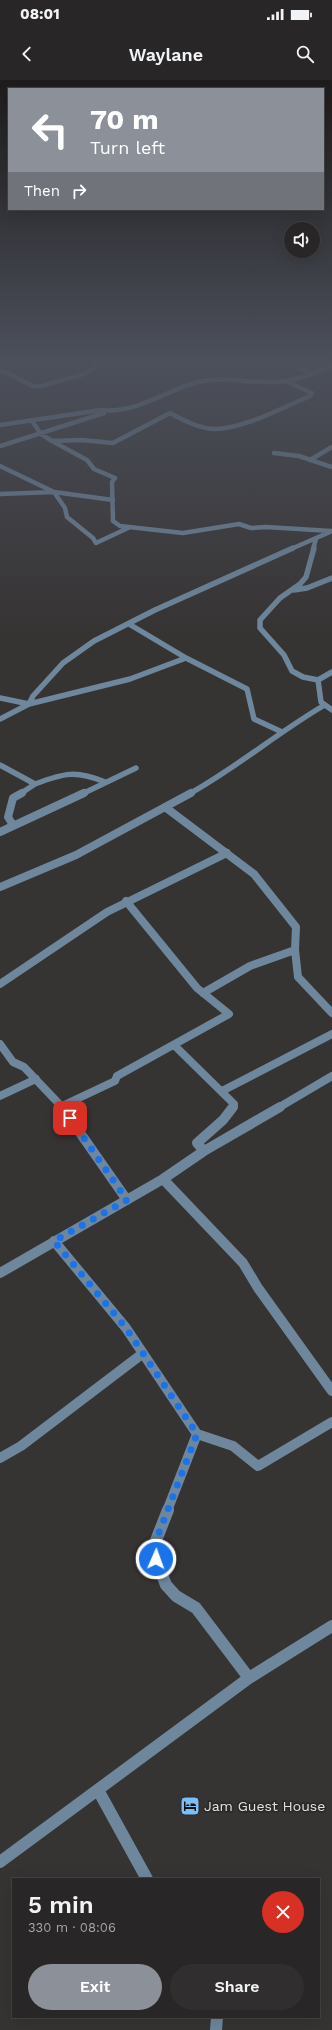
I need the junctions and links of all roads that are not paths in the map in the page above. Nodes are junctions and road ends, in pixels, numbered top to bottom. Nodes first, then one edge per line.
1 (68, 450) edge
2 (326, 450) edge
3 (274, 453) dead end
4 (310, 460) junction
5 (0, 466) edge
6 (332, 467) edge
7 (54, 492) junction
8 (0, 494) edge
9 (113, 500) junction
10 (128, 528) junction
11 (332, 531) edge
12 (316, 539) junction
13 (332, 578) edge
14 (291, 591) junction
15 (129, 624) junction
16 (186, 658) junction
17 (332, 672) edge
18 (318, 680) junction
19 (0, 698) edge
20 (29, 704) junction
21 (323, 706) junction
22 (332, 710) edge
23 (0, 719) edge
24 (282, 732) junction
25 (0, 765) edge
26 (136, 768) dead end
27 (105, 782) junction
28 (35, 784) junction
29 (165, 807) junction
30 (13, 826) junction
31 (0, 832) edge
32 (227, 853) junction
33 (0, 887) edge
34 (126, 901) junction
35 (295, 950) junction
36 (0, 984) edge
37 (203, 993) junction
38 (332, 1013) edge
39 (332, 1034) edge
40 (0, 1044) edge
41 (174, 1045) junction
42 (332, 1076) edge
43 (36, 1079) junction
44 (222, 1091) junction
45 (0, 1096) edge
46 (62, 1106) junction
47 (204, 1151) junction
48 (163, 1179) junction
49 (127, 1200) junction
50 (54, 1241) junction
51 (0, 1273) edge
52 (142, 1354) junction
53 (332, 1391) edge
54 (332, 1422) edge
55 (197, 1434) junction
56 (0, 1458) edge
57 (332, 1626) edge
58 (250, 1678) junction
59 (98, 1790) junction
60 (0, 1862) edge
61 (146, 1878) edge
62 (217, 2018) edge
63 (216, 2030) edge

1 - 9 street
2 - 4 street
3 - 4 street
4 - 6 street
5 - 7 street
7 - 8 street
7 - 9 street
7 - 10 street
9 - 10 street
10 - 11 street
11 - 12 street
12 - 14 street
12 - 15 street
13 - 14 street
14 - 18 street
15 - 16 street
15 - 20 street
16 - 20 street
16 - 24 street
17 - 18 street
18 - 21 street
19 - 20 street
20 - 23 street
21 - 22 street
21 - 24 street
24 - 29 street
25 - 28 street
26 - 27 street
27 - 28 street
27 - 30 street
28 - 30 street
29 - 32 street
29 - 33 street
30 - 31 street
32 - 34 street
32 - 35 street
34 - 36 street
34 - 37 street
35 - 37 street
35 - 38 street
37 - 41 street
39 - 44 street
40 - 43 street
41 - 44 street
41 - 46 street
42 - 47 street
43 - 45 street
43 - 46 street
44 - 47 street
46 - 49 street
47 - 48 street
48 - 49 street
48 - 53 street
49 - 50 street
50 - 51 street
50 - 52 street
52 - 55 street
52 - 56 street
54 - 55 street
55 - 58 street
57 - 58 street
58 - 59 street
59 - 60 street
59 - 61 street
62 - 63 street

